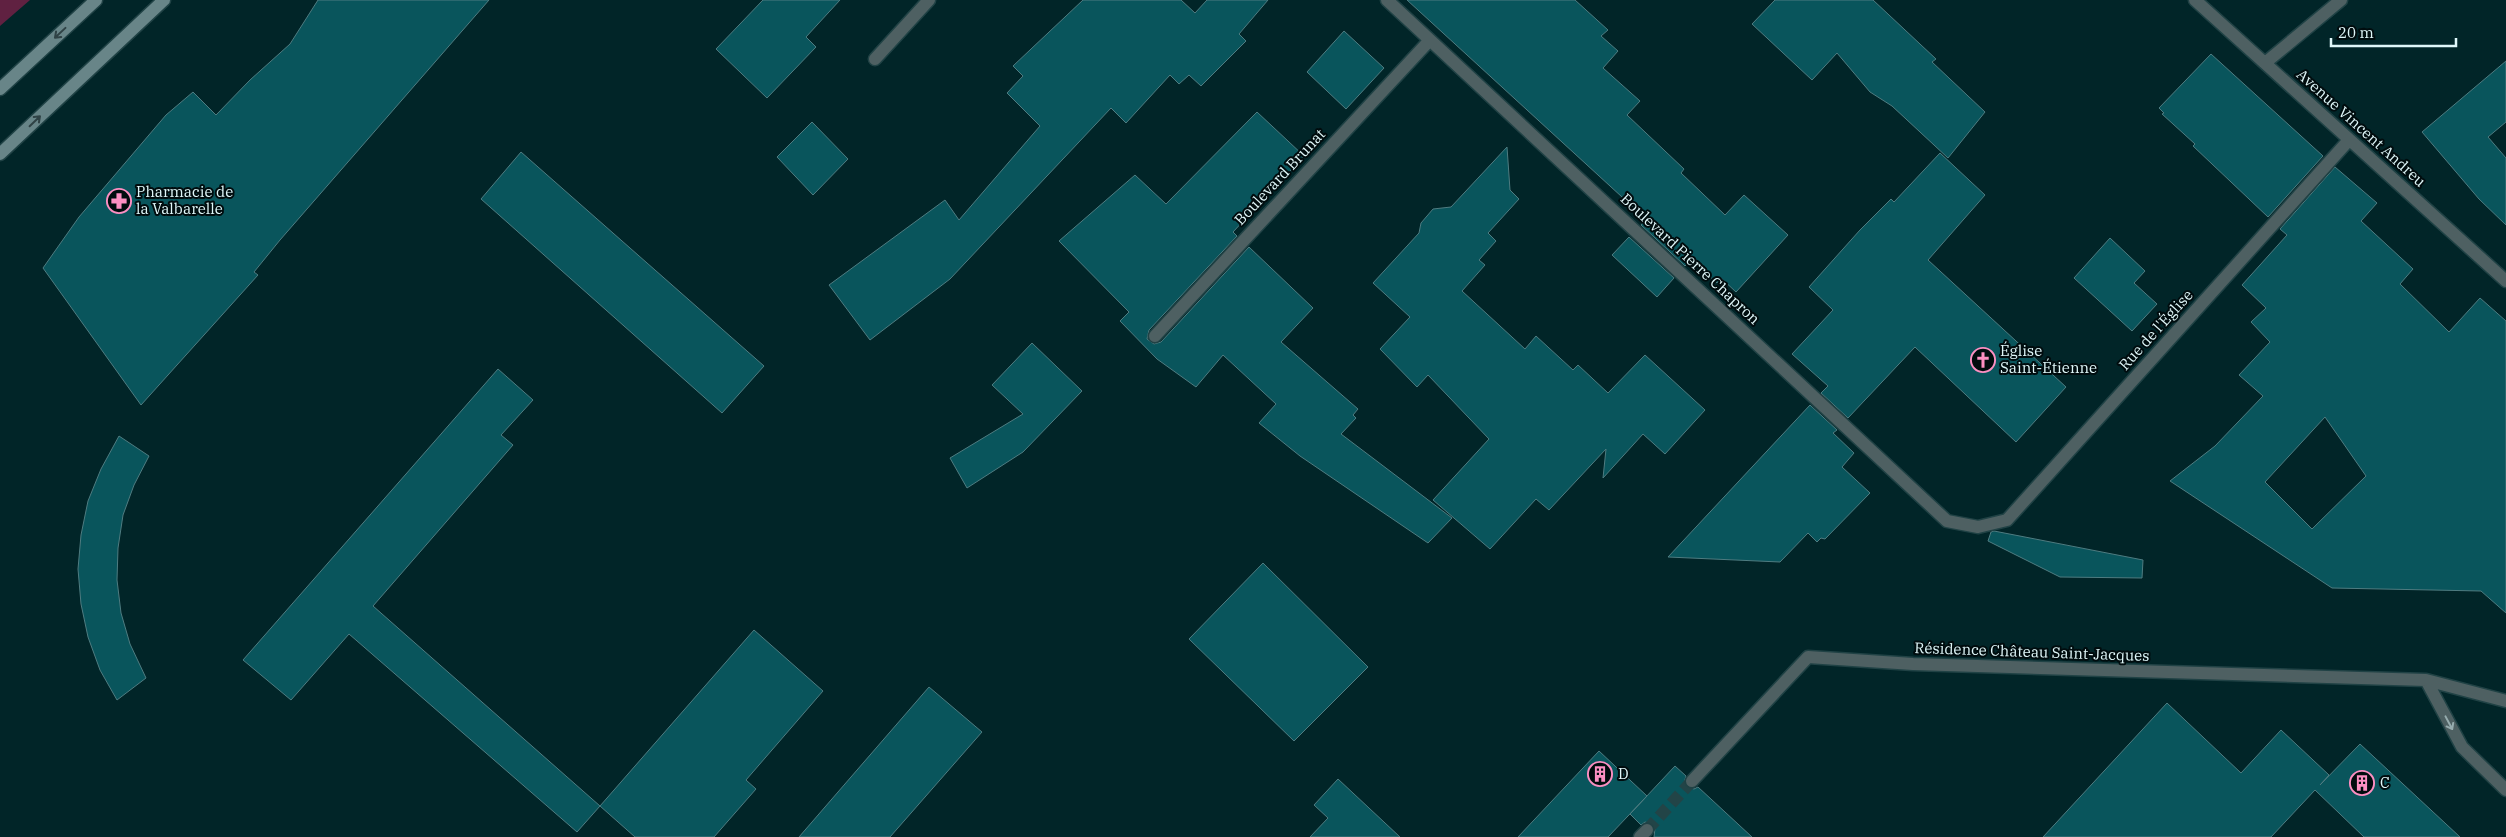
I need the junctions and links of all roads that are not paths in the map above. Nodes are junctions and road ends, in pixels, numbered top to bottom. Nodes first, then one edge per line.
1 (96, 0) edge
2 (164, 0) edge
3 (929, 0) edge
4 (1387, 0) edge
5 (2195, 0) edge
6 (2341, 0) edge
7 (1430, 40) junction
8 (874, 59) dead end
9 (2265, 63) junction
10 (0, 89) edge
11 (2349, 140) junction
12 (0, 154) edge
13 (2506, 281) edge
14 (1154, 336) dead end
15 (1978, 527) joint
16 (2426, 680) junction
17 (2506, 701) edge
18 (1692, 781) tunnel mouth
19 (2506, 790) edge

1 -> 10 street
12 -> 2 street
3 - 8 street
4 - 7 street, Boulevard Pierre Chapron
5 - 9 street, Avenue Vincent Andreu
6 - 9 street
7 - 14 street, Boulevard Brunat
7 - 15 street, Boulevard Pierre Chapron
9 - 11 street, Avenue Vincent Andreu
11 - 13 street, Avenue Vincent Andreu
11 - 15 street, Rue de l'Église
16 - 17 street, Résidence Château Saint-Jacques
16 - 18 street, Résidence Château Saint-Jacques
16 -> 19 street

